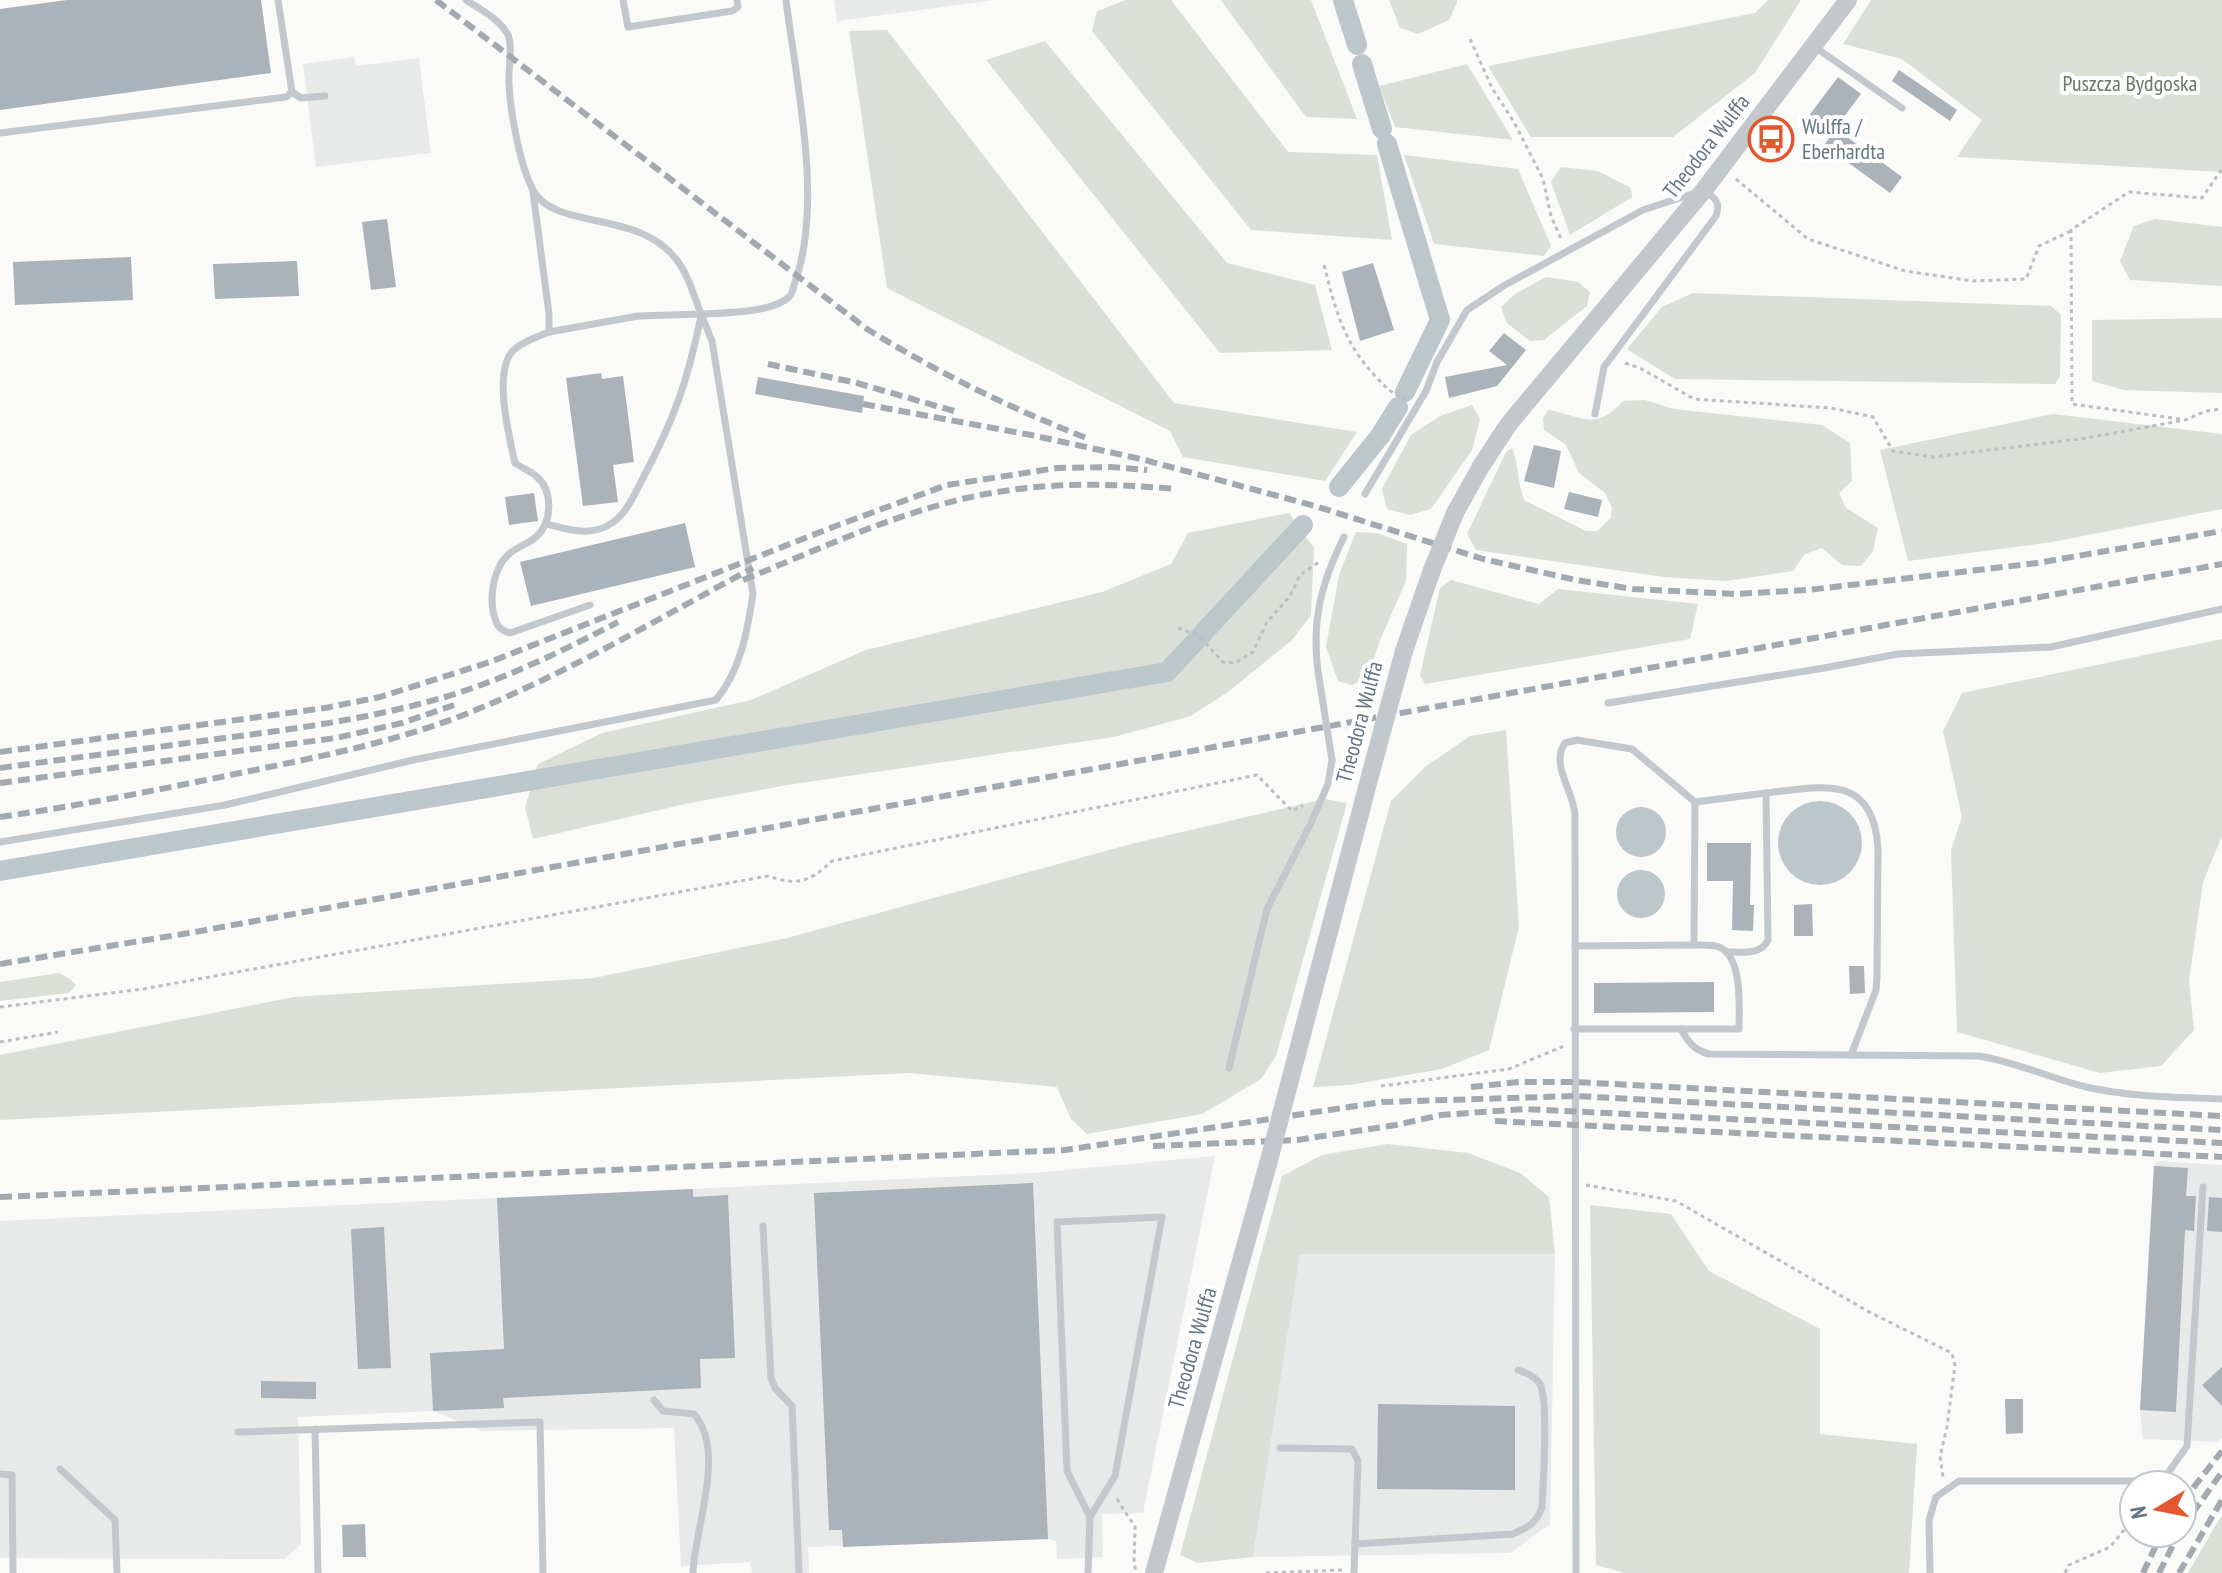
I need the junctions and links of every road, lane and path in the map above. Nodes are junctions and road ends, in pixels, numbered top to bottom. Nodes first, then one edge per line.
1 (278, 0) edge
2 (466, 0) edge
3 (623, 0) edge
4 (737, 0) edge
5 (786, 0) edge
6 (1847, 0) edge
7 (1470, 39) dead end
8 (1813, 46) junction
9 (292, 92) junction
10 (325, 96) dead end
11 (1902, 108) dead end
12 (0, 133) edge
13 (2222, 169) edge
14 (1718, 172) junction
15 (532, 189) junction
16 (1704, 190) junction
17 (2071, 230) junction
18 (1566, 252) junction
19 (1324, 265) dead end
20 (701, 314) junction
21 (549, 332) junction
22 (1611, 358) junction
23 (1417, 405) junction
24 (2222, 409) edge
25 (1595, 414) dead end
26 (2185, 420) junction
27 (1365, 494) dead end
28 (547, 524) junction
29 (1344, 537) dead end
30 (1334, 557) junction
31 (590, 605) dead end
32 (2222, 609) edge
33 (1178, 628) dead end
34 (1608, 703) dead end
35 (1324, 793) junction
36 (1766, 793) junction
37 (1695, 802) junction
38 (0, 842) edge
39 (1694, 945) junction
40 (1575, 946) junction
41 (1728, 952) junction
42 (0, 1007) edge
43 (1574, 1029) junction
44 (1681, 1029) junction
45 (58, 1032) dead end
46 (1574, 1041) junction
47 (0, 1042) edge
48 (1851, 1055) junction
49 (1229, 1068) dead end
50 (1381, 1086) dead end
51 (2222, 1099) edge
52 (1575, 1183) junction
53 (2203, 1187) dead end
54 (763, 1226) dead end
55 (1518, 1370) dead end
56 (654, 1400) dead end
57 (315, 1429) junction
58 (238, 1432) dead end
59 (1280, 1448) dead end
60 (60, 1469) dead end
61 (0, 1474) edge
62 (1109, 1486) junction
63 (1945, 1488) junction
64 (1090, 1517) junction
65 (2118, 1537) edge
66 (1355, 1544) junction
67 (1354, 1571) edge
68 (13, 1573) edge
69 (117, 1573) edge
70 (318, 1573) edge
71 (543, 1573) edge
72 (693, 1573) edge
73 (799, 1573) edge
74 (1088, 1573) edge
75 (1137, 1573) edge
76 (1154, 1573) edge
77 (1266, 1573) edge
78 (1576, 1573) edge
79 (1930, 1573) edge
80 (2065, 1573) edge

1 - 9 lane
2 - 15 lane
3 - 4 lane
5 - 20 lane
6 - 8 street, Theodora Wulffa
7 - 18 path
8 - 11 lane
8 - 14 street, Theodora Wulffa
9 - 10 lane
9 - 12 lane
13 - 17 path
14 - 16 street, Theodora Wulffa
14 - 17 path
15 - 20 lane
15 - 21 lane
16 - 18 lane
16 - 22 lane
16 - 76 street, Theodora Wulffa, bridge
17 - 26 path
18 - 23 lane
19 - 23 path
20 - 21 lane
20 - 28 lane
20 - 38 lane
21 - 28 lane
22 - 25 lane
22 - 26 path
23 - 27 lane
24 - 26 path
28 - 31 lane
29 - 30 lane
30 - 33 path
30 - 35 lane, bridge
32 - 34 lane
35 - 42 path
35 - 49 lane
36 - 37 lane
36 - 41 lane
36 - 48 lane
37 - 39 lane
37 - 40 lane
39 - 40 lane
39 - 41 lane
40 - 43 lane
41 - 44 lane
43 - 44 lane
43 - 46 lane
44 - 48 lane
45 - 47 path
46 - 50 path
46 - 52 lane
48 - 51 lane
52 - 63 path
52 - 78 lane
53 - 63 lane
54 - 73 lane
55 - 66 lane
56 - 72 lane
57 - 58 lane
57 - 70 lane
57 - 71 lane
59 - 66 lane
60 - 69 lane
61 - 68 lane
62 - 64 lane
62 - 64 lane
62 - 75 path
63 - 79 lane
64 - 74 lane
65 - 80 path
66 - 67 lane
67 - 77 path

